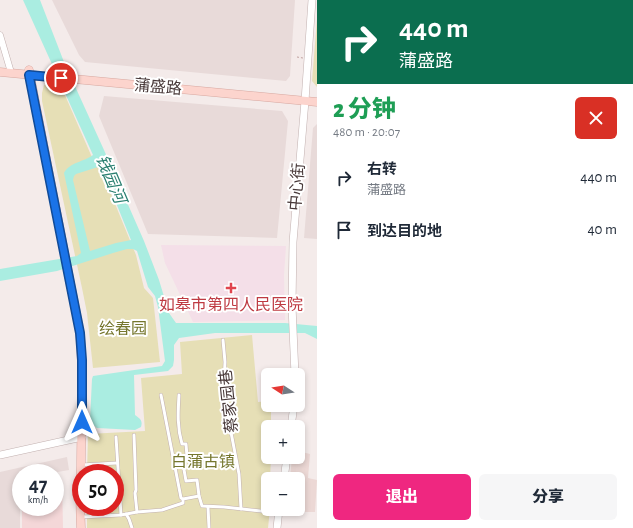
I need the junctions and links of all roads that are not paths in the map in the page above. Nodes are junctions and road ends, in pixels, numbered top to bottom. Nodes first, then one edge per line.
1 (312, 0) edge
2 (0, 35) edge
3 (0, 68) edge
4 (10, 69) junction
5 (0, 72) edge
6 (29, 73) junction
7 (317, 97) edge
8 (305, 99) junction
9 (317, 102) edge
10 (223, 340) dead end
11 (295, 368) edge
12 (179, 394) dead end
13 (161, 395) dead end
14 (134, 435) dead end
15 (116, 437) dead end
16 (82, 438) junction
17 (0, 455) edge
18 (117, 463) joint
19 (81, 464) edge
20 (99, 464) edge
21 (199, 496) junction
22 (183, 499) junction
23 (208, 507) junction
24 (241, 509) junction
25 (261, 510) edge
26 (137, 512) junction
27 (126, 514) joint
28 (120, 516) edge
29 (278, 516) edge
30 (80, 517) joint
31 (81, 528) edge
32 (132, 528) edge
33 (210, 528) edge
34 (277, 528) edge

1 - 8 street, 中心街
2 - 4 street
3 - 4 main road, 蒲盛路
4 - 6 main road, 蒲盛路
5 - 6 main road, 蒲盛路
6 - 8 main road, 蒲盛路
6 - 16 main road
7 - 8 main road, 蒲盛路
8 - 9 main road, 蒲盛路
8 - 11 street, 中心街
10 - 24 lane, 蔡家园巷
12 - 21 lane
13 - 22 lane
14 - 26 lane
15 - 18 lane
16 - 17 street
16 - 19 main road
18 - 20 lane
21 - 22 lane
21 - 23 lane
22 - 26 lane
23 - 24 lane
23 - 33 lane
24 - 25 lane
26 - 27 lane
27 - 32 lane
28 - 30 lane
29 - 34 street
30 - 31 main road

